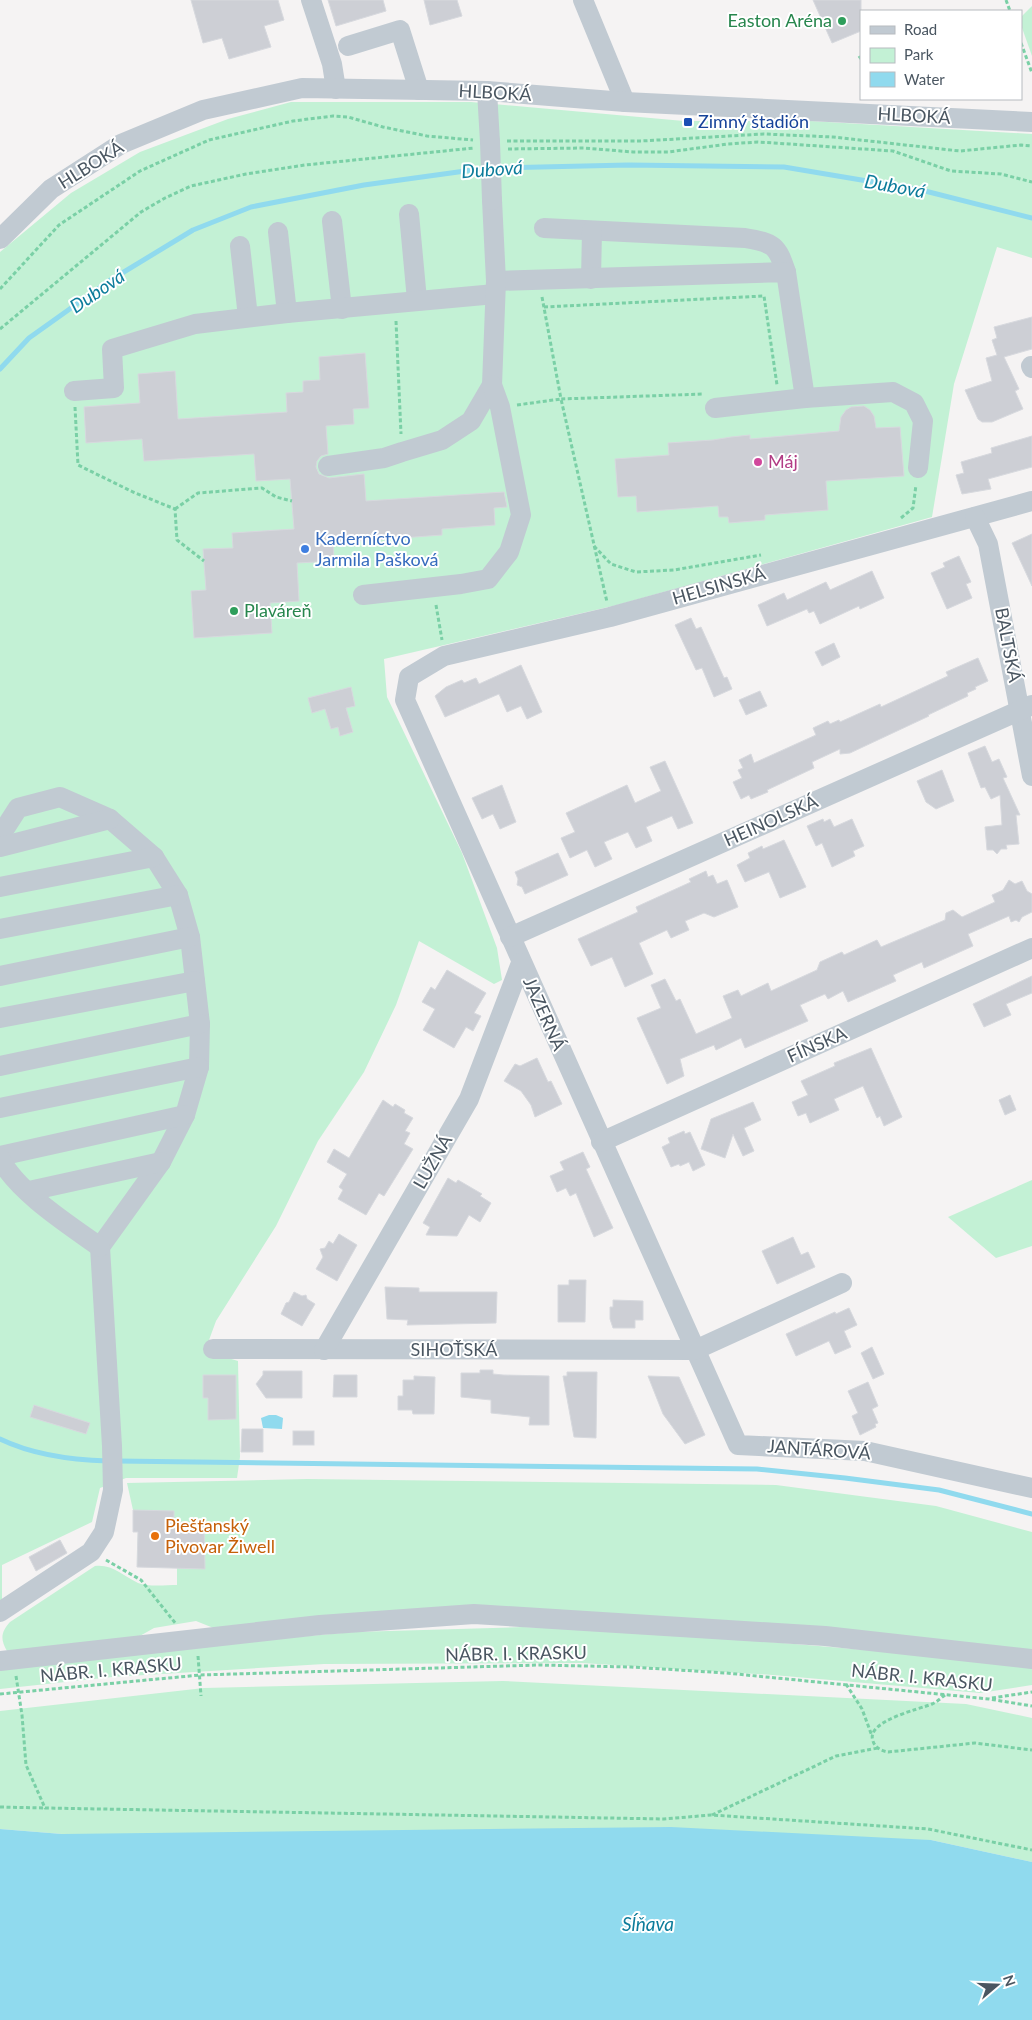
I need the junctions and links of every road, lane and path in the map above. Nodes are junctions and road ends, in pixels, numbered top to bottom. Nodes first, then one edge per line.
1 (310, 0) edge
2 (582, 0) edge
3 (348, 46) dead end
4 (1022, 46) edge
5 (1032, 73) edge
6 (336, 89) junction
7 (419, 90) junction
8 (487, 91) junction
9 (625, 102) junction
10 (1032, 122) edge
11 (489, 146) junction
12 (1032, 146) edge
13 (1032, 182) edge
14 (409, 214) dead end
15 (332, 221) dead end
16 (544, 228) dead end
17 (592, 231) junction
18 (278, 232) dead end
19 (0, 238) edge
20 (240, 246) dead end
21 (786, 272) junction
22 (591, 279) junction
23 (535, 280) junction
24 (496, 288) junction
25 (0, 289) edge
26 (417, 300) junction
27 (396, 302) junction
28 (544, 307) junction
29 (342, 309) junction
30 (287, 313) junction
31 (248, 317) junction
32 (0, 329) edge
33 (492, 385) junction
34 (74, 391) joint
35 (778, 391) dead end
36 (805, 398) junction
37 (561, 399) junction
38 (710, 401) joint
39 (500, 407) junction
40 (402, 452) junction
41 (328, 466) dead end
42 (918, 468) joint
43 (292, 501) dead end
44 (1032, 501) edge
45 (175, 509) junction
46 (975, 517) junction
47 (900, 519) dead end
48 (594, 546) junction
49 (767, 554) dead end
50 (204, 561) dead end
51 (433, 588) junction
52 (363, 595) dead end
53 (610, 617) junction
54 (444, 656) junction
55 (409, 677) joint
56 (1026, 708) edge
57 (1032, 776) edge
58 (110, 819) junction
59 (0, 836) edge
60 (0, 847) edge
61 (154, 857) junction
62 (0, 887) edge
63 (178, 895) junction
64 (0, 930) edge
65 (510, 936) junction
66 (190, 937) junction
67 (1032, 948) edge
68 (521, 963) junction
69 (0, 976) edge
70 (195, 981) junction
71 (0, 1018) edge
72 (200, 1024) junction
73 (0, 1066) edge
74 (199, 1067) junction
75 (0, 1108) edge
76 (185, 1115) junction
77 (602, 1142) junction
78 (0, 1157) edge
79 (161, 1162) junction
80 (29, 1191) junction
81 (100, 1247) junction
82 (842, 1283) dead end
83 (213, 1349) dead end
84 (324, 1350) junction
85 (695, 1350) junction
86 (1032, 1488) edge
87 (92, 1552) junction
88 (0, 1612) edge
89 (194, 1648) junction
90 (1032, 1659) edge
91 (6, 1660) edge
92 (200, 1675) junction
93 (846, 1683) junction
94 (20, 1692) junction
95 (1032, 1692) edge
96 (0, 1694) edge
97 (945, 1695) junction
98 (201, 1696) dead end
99 (989, 1698) junction
100 (1032, 1706) edge
101 (872, 1736) junction
102 (878, 1748) junction
103 (1032, 1750) edge
104 (0, 1808) edge
105 (45, 1808) junction
106 (711, 1815) junction
107 (1032, 1850) edge

1 - 6 street
2 - 9 street
3 - 7 street
4 - 5 path
6 - 7 street, HLBOKÁ
6 - 19 street, HLBOKÁ
7 - 8 street, HLBOKÁ
8 - 9 street, HLBOKÁ
8 - 11 street
9 - 10 street, HLBOKÁ
11 - 12 path
11 - 13 path
11 - 24 street, bridge
11 - 25 path
11 - 32 path
14 - 26 street
15 - 29 street
16 - 17 street
17 - 21 street
17 - 22 street
18 - 30 street
20 - 31 street
21 - 22 street
21 - 36 street
22 - 23 street
23 - 24 street
23 - 28 path
24 - 26 street
24 - 33 street
26 - 27 street
27 - 29 street
27 - 40 path
28 - 35 path
28 - 37 path
29 - 30 street
30 - 31 street
31 - 34 street
33 - 39 street
33 - 40 street
34 - 45 path
36 - 38 street
36 - 42 street
37 - 38 path
37 - 39 path
37 - 48 path
39 - 51 street
40 - 41 street
42 - 47 path
43 - 45 path
44 - 46 street, HELSINSKÁ
45 - 50 path
46 - 53 street, HELSINSKÁ
46 - 56 street, BALTSKÁ
48 - 49 path
48 - 53 path
51 - 52 street
51 - 54 path
53 - 54 street, HELSINSKÁ
54 - 55 street, HELSINSKÁ
55 - 65 street, JAZERNÁ
56 - 57 street, BALTSKÁ
56 - 65 street, HEINOLSKÁ
58 - 59 street
58 - 60 street
58 - 61 street
61 - 62 street
61 - 63 street
63 - 64 street
63 - 66 street
65 - 68 street, JAZERNÁ
66 - 69 street
66 - 70 street
67 - 77 street, FÍNSKA
68 - 77 street, JAZERNÁ
68 - 84 street, LUŽNÁ
70 - 71 street
70 - 72 street
72 - 73 street
72 - 74 street
74 - 75 street
74 - 76 street
76 - 78 street
76 - 79 street
77 - 85 street, JAZERNÁ
78 - 80 street
79 - 80 street
79 - 81 street
80 - 81 street
81 - 87 street
82 - 85 street
83 - 84 street, SIHOŤSKÁ
84 - 85 street, SIHOŤSKÁ
85 - 86 street, JANTÁROVÁ
87 - 88 street
87 - 89 path
89 - 90 street
89 - 91 street
89 - 92 path
91 - 94 path
92 - 93 path, NÁBR. I. KRASKU
92 - 94 path, NÁBR. I. KRASKU
92 - 98 path
93 - 97 path, NÁBR. I. KRASKU
93 - 101 path
94 - 96 path, NÁBR. I. KRASKU
94 - 105 path
95 - 99 path
97 - 99 path, NÁBR. I. KRASKU
97 - 101 path
99 - 100 path, NÁBR. I. KRASKU
101 - 102 path
102 - 103 path
102 - 106 path
104 - 105 path
105 - 106 path
106 - 107 path

